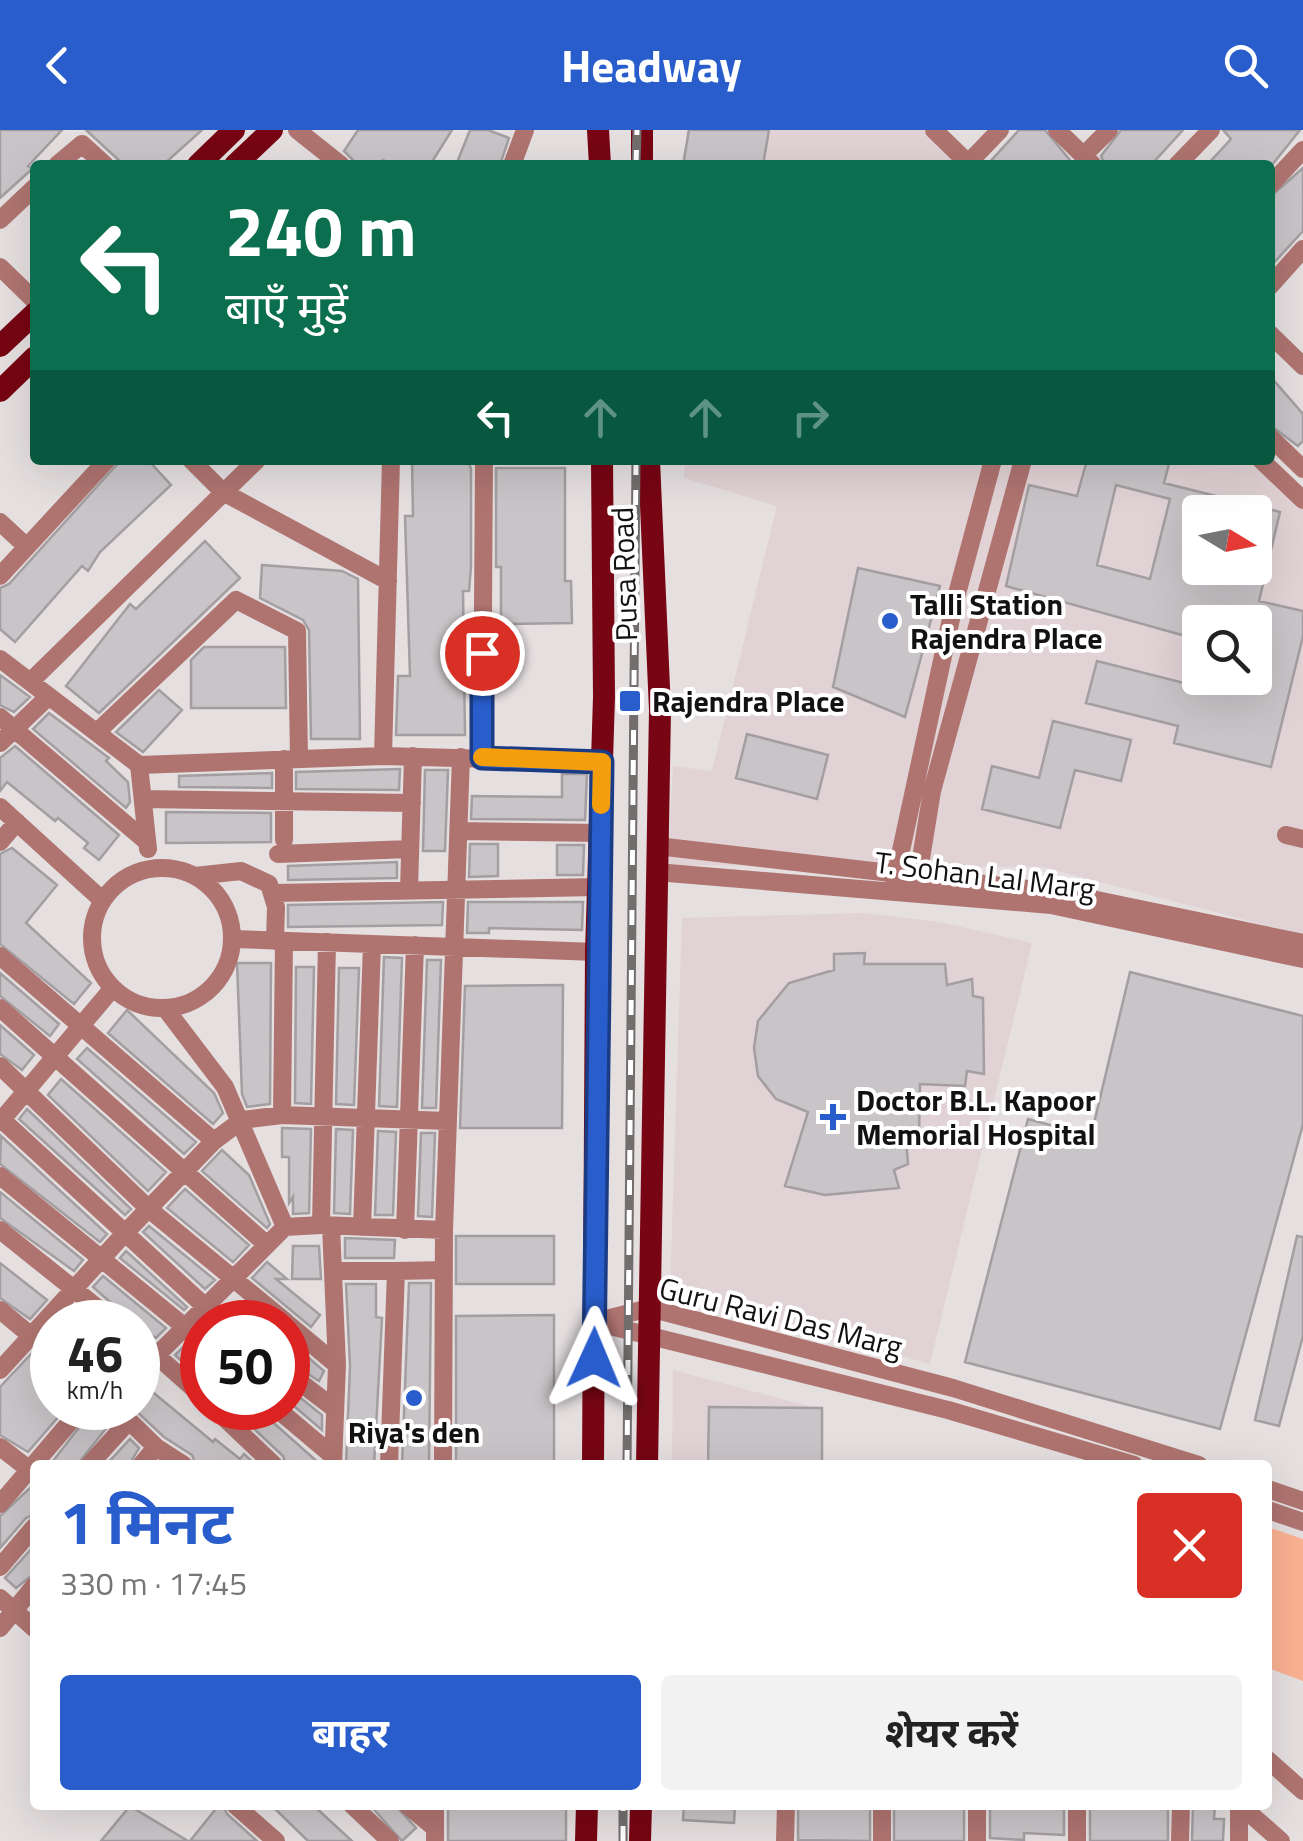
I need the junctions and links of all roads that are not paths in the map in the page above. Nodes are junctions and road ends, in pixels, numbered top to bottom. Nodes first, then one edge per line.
1 (234, 130) edge
2 (272, 130) edge
3 (297, 130) edge
4 (525, 130) edge
5 (642, 130) edge
6 (934, 130) edge
7 (951, 130) edge
8 (1000, 130) edge
9 (1056, 130) edge
10 (1109, 130) edge
11 (1211, 130) edge
12 (590, 134) edge
13 (80, 137) edge
14 (1303, 150) edge
15 (62, 160) edge
16 (100, 160) edge
17 (203, 160) edge
18 (241, 160) edge
19 (335, 160) edge
20 (514, 160) edge
21 (598, 160) edge
22 (642, 160) edge
23 (974, 160) edge
24 (975, 160) edge
25 (978, 160) edge
26 (1088, 160) edge
27 (1182, 160) edge
28 (1275, 180) edge
29 (30, 191) edge
30 (0, 220) edge
31 (1303, 249) edge
32 (0, 267) edge
33 (1275, 280) edge
34 (30, 296) edge
35 (30, 318) edge
36 (1275, 339) edge
37 (0, 346) edge
38 (30, 362) edge
39 (1303, 366) edge
40 (0, 391) edge
41 (1275, 442) edge
42 (102, 465) edge
43 (196, 465) edge
44 (252, 465) edge
45 (391, 465) edge
46 (484, 465) edge
47 (602, 465) edge
48 (649, 465) edge
49 (992, 465) edge
50 (1022, 465) edge
51 (1267, 465) edge
52 (1303, 469) edge
53 (222, 492) junction
54 (1303, 500) edge
55 (1, 514) edge
56 (27, 547) junction
57 (0, 576) edge
58 (388, 581) junction
59 (954, 604) junction
60 (980, 612) junction
61 (0, 659) edge
62 (30, 682) junction
63 (48, 696) junction
64 (4, 730) edge
65 (97, 732) junction
66 (383, 756) junction
67 (413, 756) junction
68 (460, 757) junction
69 (482, 758) junction
70 (292, 759) junction
71 (602, 762) junction
72 (139, 764) junction
73 (143, 799) junction
74 (284, 800) junction
75 (412, 803) junction
76 (0, 807) edge
77 (17, 822) junction
78 (459, 831) junction
79 (600, 833) junction
80 (0, 842) edge
81 (147, 842) junction
82 (656, 846) junction
83 (410, 849) junction
84 (150, 868) junction
85 (896, 871) junction
86 (656, 872) junction
87 (917, 874) junction
88 (195, 876) junction
89 (598, 888) junction
90 (458, 889) junction
91 (408, 890) junction
92 (894, 892) junction
93 (274, 893) junction
94 (917, 894) junction
95 (102, 900) junction
96 (234, 939) junction
97 (279, 941) junction
98 (326, 942) junction
99 (1303, 943) edge
100 (372, 944) junction
101 (415, 945) junction
102 (456, 948) junction
103 (596, 952) junction
104 (0, 956) edge
105 (1303, 959) edge
106 (112, 988) junction
107 (0, 1008) edge
108 (165, 1008) junction
109 (81, 1026) junction
110 (56, 1056) junction
111 (0, 1066) edge
112 (27, 1089) junction
113 (282, 1115) junction
114 (325, 1117) junction
115 (366, 1118) junction
116 (407, 1119) junction
117 (1, 1120) edge
118 (242, 1120) junction
119 (448, 1121) junction
120 (214, 1141) junction
121 (188, 1170) junction
122 (0, 1176) edge
123 (150, 1210) junction
124 (326, 1225) junction
125 (285, 1227) junction
126 (362, 1227) junction
127 (0, 1230) edge
128 (405, 1230) junction
129 (444, 1230) junction
130 (124, 1233) junction
131 (266, 1244) junction
132 (104, 1259) junction
133 (444, 1270) junction
134 (334, 1271) junction
135 (396, 1271) junction
136 (234, 1280) junction
137 (72, 1291) junction
138 (64, 1300) edge
139 (84, 1300) edge
140 (196, 1300) edge
141 (223, 1300) edge
142 (259, 1300) edge
143 (650, 1308) junction
144 (0, 1310) edge
145 (180, 1322) edge
146 (595, 1322) junction
147 (30, 1333) edge
148 (649, 1335) junction
149 (30, 1337) edge
150 (310, 1342) edge
151 (674, 1342) junction
152 (160, 1356) edge
153 (648, 1362) junction
154 (336, 1364) junction
155 (0, 1370) edge
156 (180, 1375) edge
157 (310, 1390) edge
158 (335, 1409) junction
159 (65, 1430) edge
160 (109, 1430) edge
161 (139, 1430) edge
162 (237, 1430) edge
163 (300, 1430) edge
164 (0, 1447) edge
165 (156, 1447) junction
166 (41, 1460) edge
167 (91, 1460) edge
168 (145, 1460) edge
169 (176, 1460) edge
170 (269, 1460) edge
171 (333, 1460) edge
172 (389, 1460) edge
173 (443, 1460) edge
174 (593, 1460) edge
175 (646, 1460) edge
176 (1117, 1460) edge
177 (1184, 1460) edge
178 (30, 1470) edge
179 (30, 1473) edge
180 (1272, 1490) edge
181 (1303, 1501) edge
182 (0, 1504) edge
183 (1272, 1511) edge
184 (1303, 1522) edge
185 (30, 1532) edge
186 (0, 1567) edge
187 (30, 1589) edge
188 (7, 1604) edge
189 (30, 1625) edge
190 (0, 1628) edge
191 (1272, 1764) edge
192 (1303, 1791) edge
193 (357, 1810) edge
194 (412, 1810) edge
195 (587, 1810) edge
196 (641, 1810) edge
197 (786, 1810) edge
198 (882, 1810) edge
199 (977, 1810) edge
200 (1077, 1810) edge
201 (1181, 1810) edge
202 (1240, 1810) edge
203 (1246, 1810) edge
204 (258, 1812) edge
205 (435, 1834) edge
206 (276, 1841) edge
207 (390, 1841) edge
208 (586, 1841) edge
209 (640, 1841) edge
210 (785, 1841) edge
211 (882, 1841) edge
212 (977, 1841) edge
213 (1077, 1841) edge
214 (1180, 1841) edge
215 (1239, 1841) edge
216 (1280, 1841) edge

1 - 17 main road
2 - 18 main road
3 - 19 street
4 - 20 street
5 - 22 main road
6 - 23 street
7 - 24 street
8 - 25 street
9 - 26 street
10 - 26 street
11 - 27 street
12 - 21 main road
13 - 15 street
13 - 16 street
14 - 28 street
29 - 30 street
31 - 33 street
32 - 34 street
35 - 37 main road
36 - 39 street
38 - 40 main road
41 - 52 street
42 - 56 street
43 - 53 street
44 - 53 street
45 - 58 street
46 - 69 street
47 - 71 main road, Pusa Road
48 - 82 main road, Pusa Road
49 - 59 street
50 - 60 street
51 - 54 street
53 - 58 street
53 - 62 street
55 - 56 street
56 - 57 street
58 - 66 street
59 - 60 street
59 - 85 street
60 - 87 street
61 - 62 street
62 - 63 street
63 - 64 street
63 - 65 street
64 - 81 street
65 - 70 street
65 - 72 street
66 - 67 street
66 - 70 street
67 - 68 street
67 - 75 street
68 - 69 street
68 - 78 street
69 - 71 street
70 - 72 street
70 - 74 street
71 - 79 main road, Pusa Road
72 - 73 street
73 - 74 street
73 - 81 street
74 - 75 street
74 - 83 street
75 - 83 street
76 - 77 street
77 - 80 street
77 - 95 street
78 - 79 street
78 - 90 street
79 - 89 main road, Pusa Road
81 - 84 street
82 - 85 street, T. Sohan Lal Marg
82 - 86 main road, Pusa Road
83 - 91 street
84 - 88 street
84 - 95 street
85 - 87 street, T. Sohan Lal Marg
85 - 92 street
86 - 92 street, T. Sohan Lal Marg
86 - 143 main road, Pusa Road
87 - 94 street
87 - 99 street, T. Sohan Lal Marg
88 - 93 street
88 - 96 street
89 - 90 street
89 - 103 main road, Pusa Road
90 - 91 street
90 - 102 street
91 - 93 street
92 - 94 street, T. Sohan Lal Marg
93 - 97 street
94 - 105 street, T. Sohan Lal Marg
95 - 106 street
96 - 97 street
96 - 108 street
97 - 98 street
97 - 113 street
98 - 100 street
98 - 114 street
100 - 101 street
100 - 115 street
101 - 102 street
101 - 116 street
102 - 103 street
102 - 119 street
103 - 146 main road, Pusa Road
104 - 109 street
106 - 108 street
106 - 109 street
107 - 110 street
108 - 118 street
109 - 110 street
109 - 120 street
110 - 112 street
110 - 121 street
111 - 112 street
112 - 117 street
112 - 123 street
113 - 114 street
113 - 118 street
114 - 115 street
114 - 124 street
115 - 116 street
115 - 126 street
116 - 119 street
116 - 128 street
117 - 130 street
118 - 120 street
118 - 125 street
119 - 129 street
120 - 121 street
121 - 123 street
121 - 131 street
122 - 132 street
123 - 130 street
123 - 136 street
124 - 125 street
124 - 126 street
124 - 134 street
125 - 131 street
126 - 128 street
127 - 137 street
128 - 129 street
129 - 133 street
130 - 132 street
130 - 140 street
131 - 136 street
132 - 137 street
132 - 145 street
133 - 135 street
133 - 173 street
134 - 135 street
134 - 154 street
135 - 172 street
136 - 141 street
136 - 142 street
137 - 138 street
137 - 139 street
143 - 146 street, Guru Ravi Das Marg
143 - 148 main road, Pusa Road
143 - 177 street, Guru Ravi Das Marg
144 - 147 street
146 - 148 street, Guru Ravi Das Marg
146 - 174 main road, Pusa Road
148 - 151 street, Guru Ravi Das Marg
148 - 153 main road, Pusa Road
149 - 155 street
150 - 154 street
151 - 153 street
151 - 176 street, Guru Ravi Das Marg
152 - 156 street
153 - 175 main road, Pusa Road
154 - 158 street
157 - 158 street
158 - 171 street
159 - 166 street
160 - 167 street
161 - 165 street
162 - 170 street
163 - 171 street
164 - 178 street
165 - 168 street
165 - 169 street
179 - 182 street
180 - 181 street
183 - 184 street
185 - 186 street
187 - 188 street
188 - 189 street
188 - 190 street
191 - 192 street
193 - 207 street
194 - 205 street
195 - 208 main road
196 - 209 main road
197 - 210 street
198 - 211 street
199 - 212 street
200 - 213 street
201 - 214 street
202 - 215 street
203 - 216 street
204 - 206 street

